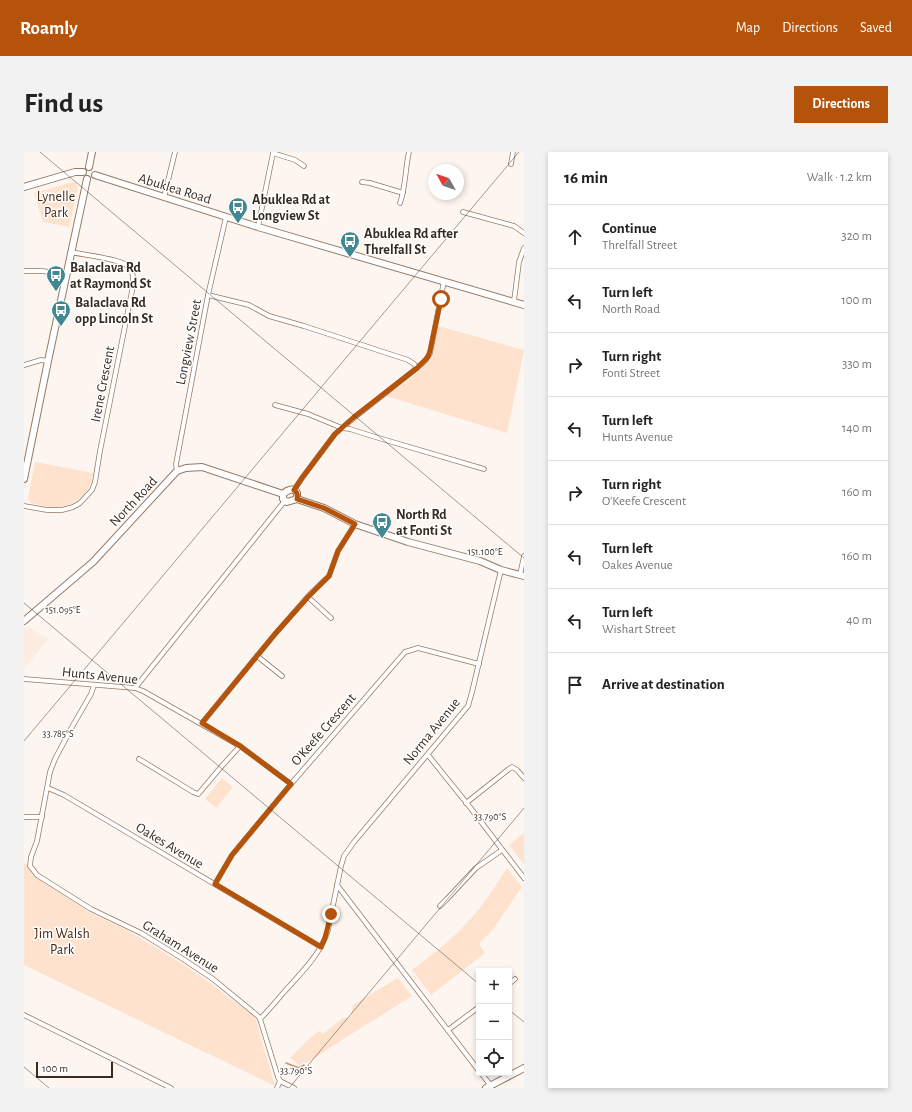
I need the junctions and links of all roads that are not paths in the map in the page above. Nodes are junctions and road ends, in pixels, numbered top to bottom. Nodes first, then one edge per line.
1 (92, 152) edge
2 (175, 152) edge
3 (409, 152) edge
4 (513, 152) edge
5 (511, 164) dead end
6 (304, 166) dead end
7 (89, 167) junction
8 (83, 172) junction
9 (95, 175) junction
10 (87, 179) junction
11 (362, 182) dead end
12 (24, 187) edge
13 (403, 193) junction
14 (164, 197) junction
15 (400, 203) dead end
16 (463, 212) dead end
17 (226, 217) junction
18 (258, 227) junction
19 (524, 233) edge
20 (524, 248) edge
21 (71, 252) junction
22 (24, 271) edge
23 (66, 276) junction
24 (444, 281) junction
25 (208, 295) junction
26 (514, 302) junction
27 (524, 305) edge
28 (48, 361) junction
29 (24, 365) edge
30 (417, 368) junction
31 (275, 405) dead end
32 (342, 428) junction
33 (484, 469) dead end
34 (177, 471) junction
35 (24, 479) edge
36 (294, 490) junction
37 (283, 494) junction
38 (297, 499) junction
39 (285, 500) junction
40 (24, 506) edge
41 (355, 524) junction
42 (524, 556) edge
43 (501, 570) junction
44 (522, 576) edge
45 (308, 597) junction
46 (331, 618) dead end
47 (24, 621) edge
48 (257, 656) junction
49 (479, 664) junction
50 (282, 676) dead end
51 (24, 680) edge
52 (94, 685) junction
53 (135, 688) junction
54 (202, 723) junction
55 (240, 746) junction
56 (428, 754) junction
57 (139, 759) dead end
58 (524, 778) edge
59 (291, 784) junction
60 (48, 788) junction
61 (466, 802) junction
62 (24, 817) edge
63 (42, 817) junction
64 (502, 850) junction
65 (524, 878) edge
66 (215, 884) junction
67 (337, 886) junction
68 (440, 906) dead end
69 (321, 947) junction
70 (515, 979) dead end
71 (512, 982) edge
72 (476, 1009) edge
73 (24, 1016) edge
74 (260, 1019) junction
75 (448, 1030) junction
76 (476, 1066) edge
77 (524, 1068) edge
78 (482, 1076) edge
79 (280, 1081) junction
80 (488, 1087) edge
81 (171, 1088) edge
82 (277, 1088) edge
83 (294, 1088) edge

1 - 7 street
2 - 14 street
3 - 13 street
4 - 5 street
6 - 18 street
7 - 8 street
7 - 9 street
8 - 10 street
8 - 12 street
9 - 10 street
9 - 14 street, Abuklea Road
10 - 21 street
11 - 13 street
13 - 15 street
14 - 17 street, Abuklea Road
16 - 19 street
17 - 18 street, Abuklea Road
17 - 25 street, Longview Street
18 - 24 street, Abuklea Road
20 - 26 street
21 - 23 street
21 - 40 street, Irene Crescent
22 - 23 street
23 - 28 street
24 - 26 street, Abuklea Road
24 - 30 street
25 - 30 street
25 - 34 street, Longview Street
26 - 27 street, Abuklea Road
28 - 29 street
28 - 35 street
30 - 32 street
31 - 32 street
32 - 33 street
32 - 36 street
34 - 37 street, North Road
34 - 47 street, North Road
36 - 37 street
36 - 38 street
37 - 39 street
38 - 39 street
38 - 41 street
39 - 53 street
41 - 43 street
41 - 45 street
42 - 44 street
43 - 44 street
43 - 49 street, Norma Avenue
45 - 46 street
45 - 48 street
48 - 50 street
48 - 54 street
49 - 56 street, Norma Avenue
49 - 59 street, O'Keefe Crescent
51 - 52 street, Hunts Avenue
52 - 53 street, Hunts Avenue
52 - 60 street
53 - 54 street, Hunts Avenue
54 - 55 street, Hunts Avenue
55 - 57 street
55 - 59 street, Hunts Avenue
56 - 61 street
56 - 67 street, Norma Avenue
58 - 61 street
59 - 66 street, O'Keefe Crescent
60 - 63 street
60 - 66 street, Oakes Avenue
61 - 64 street
62 - 63 street
63 - 74 street, Graham Avenue
64 - 65 street
64 - 68 street
66 - 69 street, Oakes Avenue
67 - 69 street, Norma Avenue
67 - 75 street
69 - 74 street, Norma Avenue
70 - 71 street
72 - 75 street
73 - 81 street
74 - 79 street
75 - 76 street
77 - 80 street
78 - 80 street
79 - 82 street
79 - 83 street

